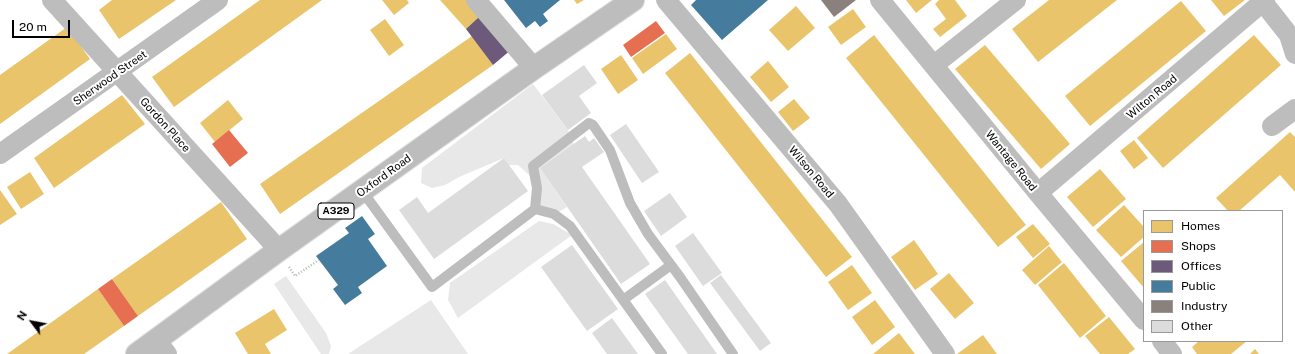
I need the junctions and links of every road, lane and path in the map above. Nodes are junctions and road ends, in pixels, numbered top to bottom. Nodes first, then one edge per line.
1 (52, 0) edge
2 (218, 0) edge
3 (476, 0) edge
4 (633, 0) edge
5 (666, 0) edge
6 (880, 0) edge
7 (1016, 0) edge
8 (1264, 1) edge
9 (1295, 54) edge
10 (934, 65) junction
11 (534, 68) junction
12 (118, 73) junction
13 (1295, 109) edge
14 (1272, 126) dead end
15 (0, 154) edge
16 (363, 192) junction
17 (1038, 193) junction
18 (535, 209) junction
19 (278, 250) junction
20 (319, 260) dead end
21 (671, 265) junction
22 (623, 300) junction
23 (1143, 319) edge
24 (1163, 342) edge
25 (162, 347) edge
26 (137, 354) edge
27 (662, 354) edge
28 (733, 354) edge
29 (945, 354) edge
30 (1172, 354) edge

1 - 12 street, Gordon Place
2 - 12 street, Sherwood Street
3 - 11 street
4 - 11 main road, Oxford Road / A329
5 - 29 street, Wilson Road
6 - 10 street, Wantage Road
7 - 10 street
8 - 9 street
8 - 17 street, Wilton Road
10 - 17 street, Wantage Road
11 - 16 main road, Oxford Road / A329
12 - 15 street, Sherwood Street
12 - 19 street, Gordon Place
13 - 14 street
16 - 18 lane
16 - 19 main road, Oxford Road / A329
17 - 23 street, Wantage Road
18 - 21 lane
18 - 22 lane
19 - 20 path
19 - 25 main road, Oxford Road / A329
21 - 22 lane
21 - 28 lane
22 - 27 lane
24 - 30 street
25 - 26 main road, Oxford Road / A329

